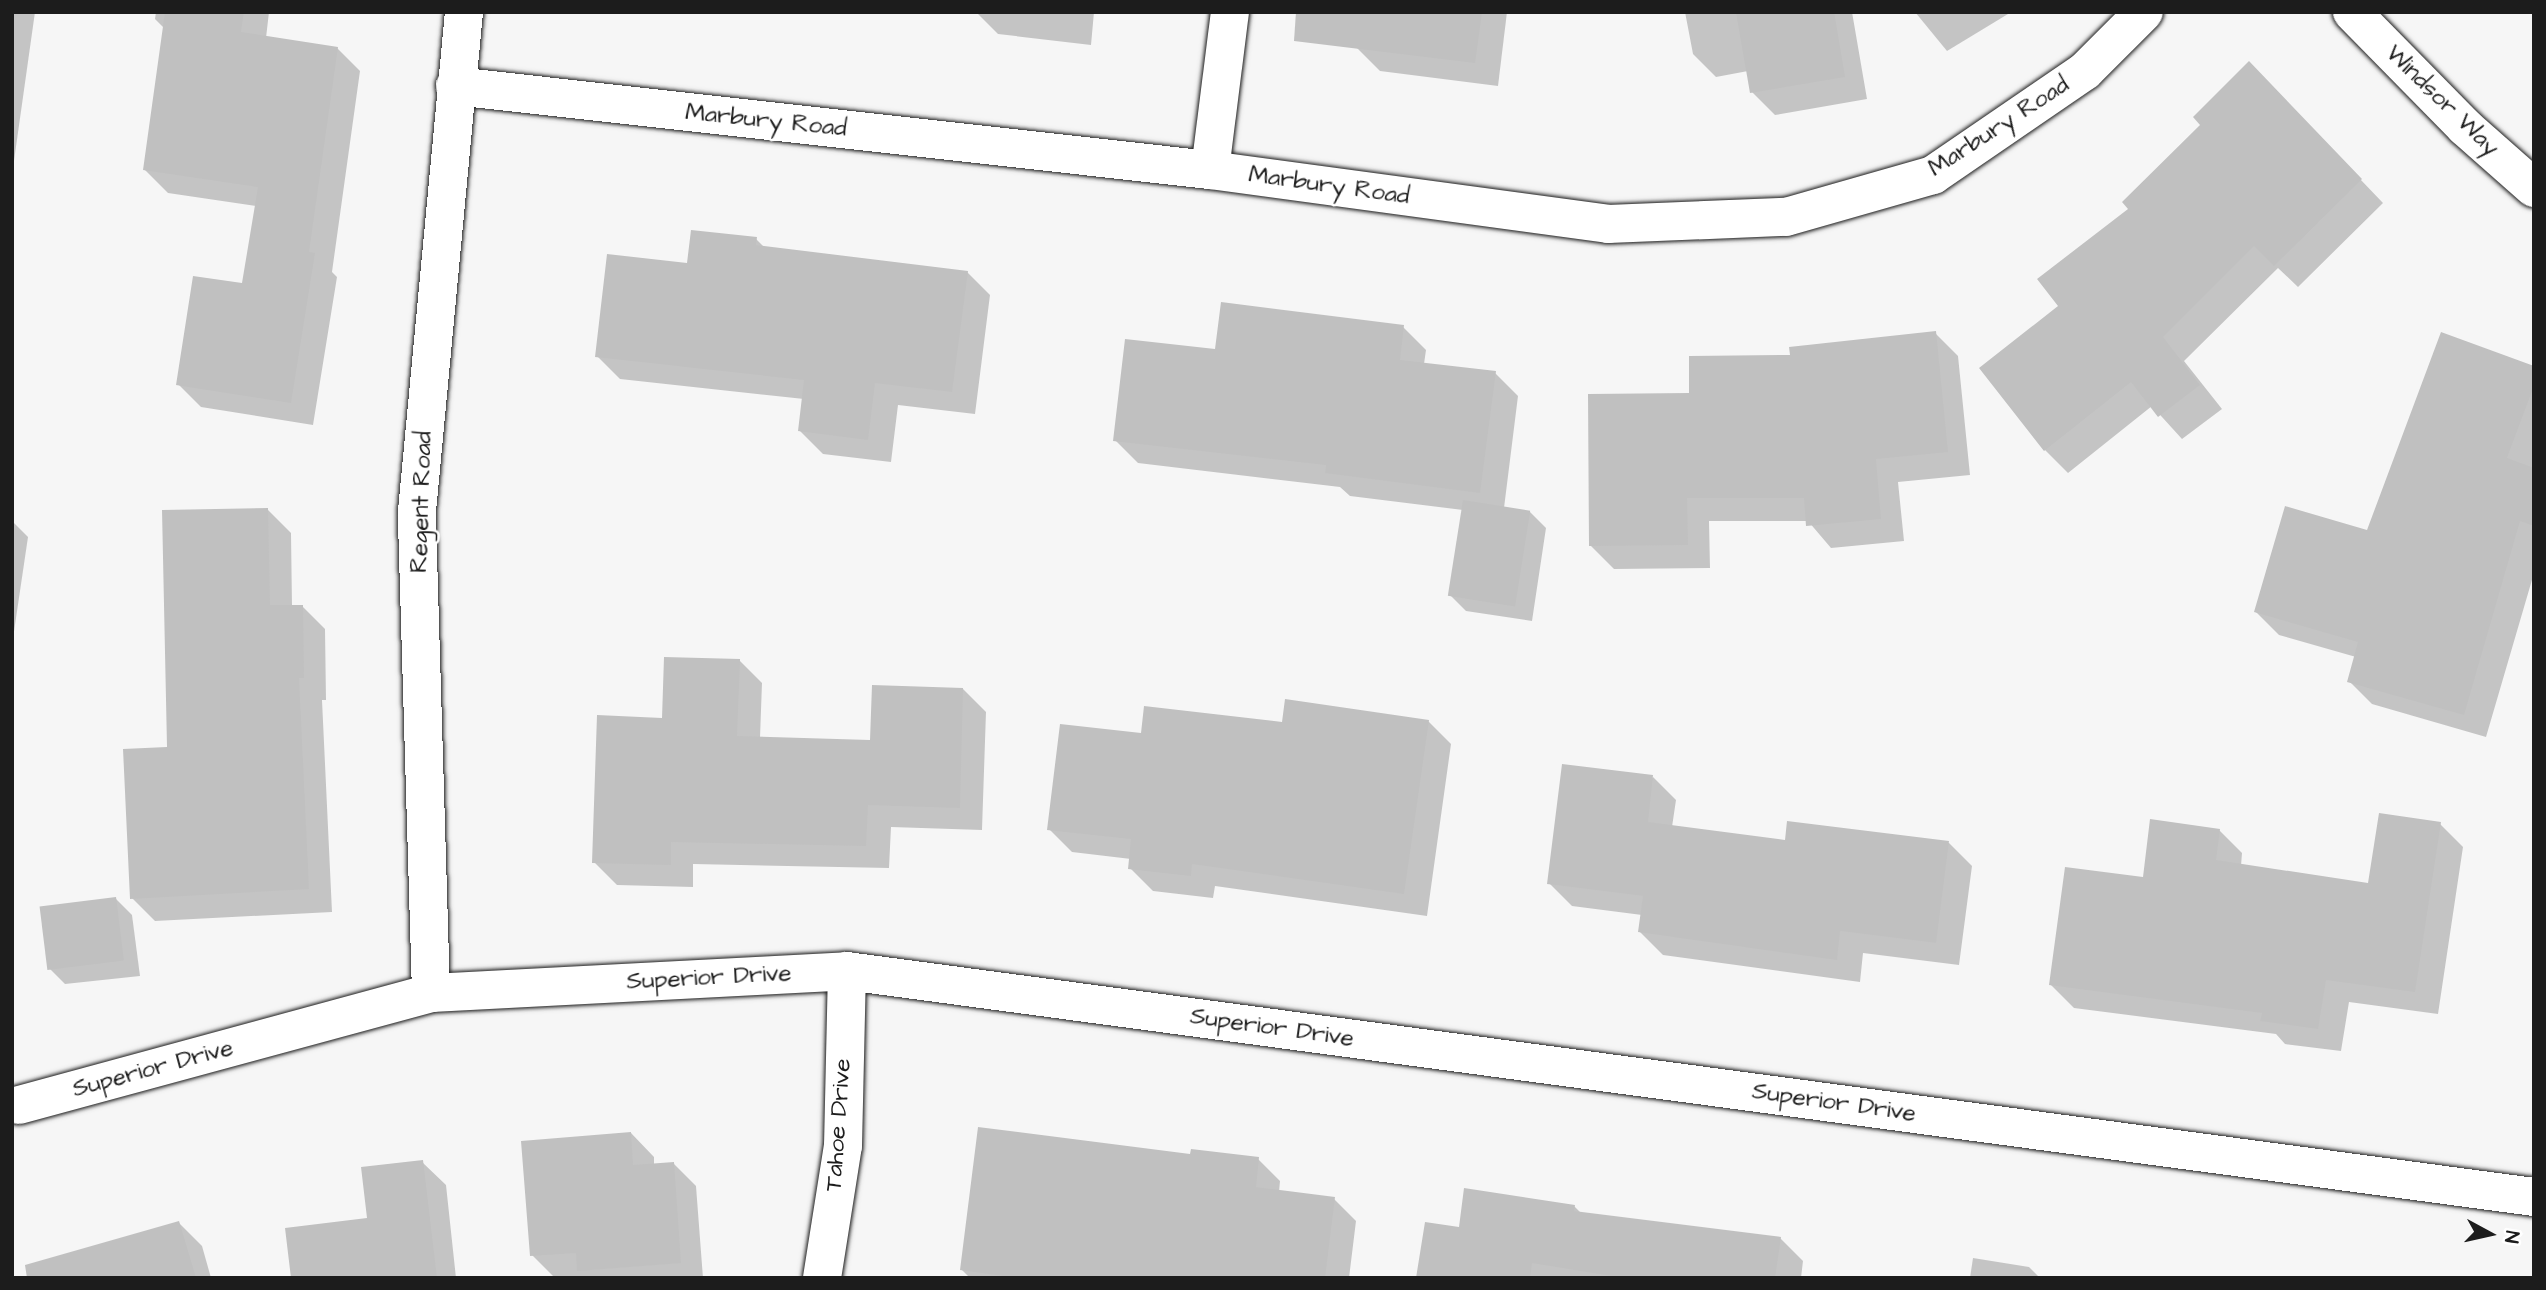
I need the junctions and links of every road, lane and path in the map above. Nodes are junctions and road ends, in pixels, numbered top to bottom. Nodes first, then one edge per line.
1 (464, 12) edge
2 (1230, 12) edge
3 (2144, 12) edge
4 (2352, 12) edge
5 (455, 86) junction
6 (1210, 170) junction
7 (2534, 188) edge
8 (847, 971) junction
9 (431, 993) junction
10 (19, 1105) dead end
11 (2533, 1194) edge
12 (822, 1278) edge

1 - 5 street, Regent Road
2 - 6 street
3 - 6 street, Marbury Road
4 - 7 street, Windsor Way
5 - 6 street, Marbury Road
5 - 9 street, Regent Road
8 - 9 street, Superior Drive
8 - 11 street, Superior Drive
8 - 12 street, Tahoe Drive
9 - 10 street, Superior Drive

